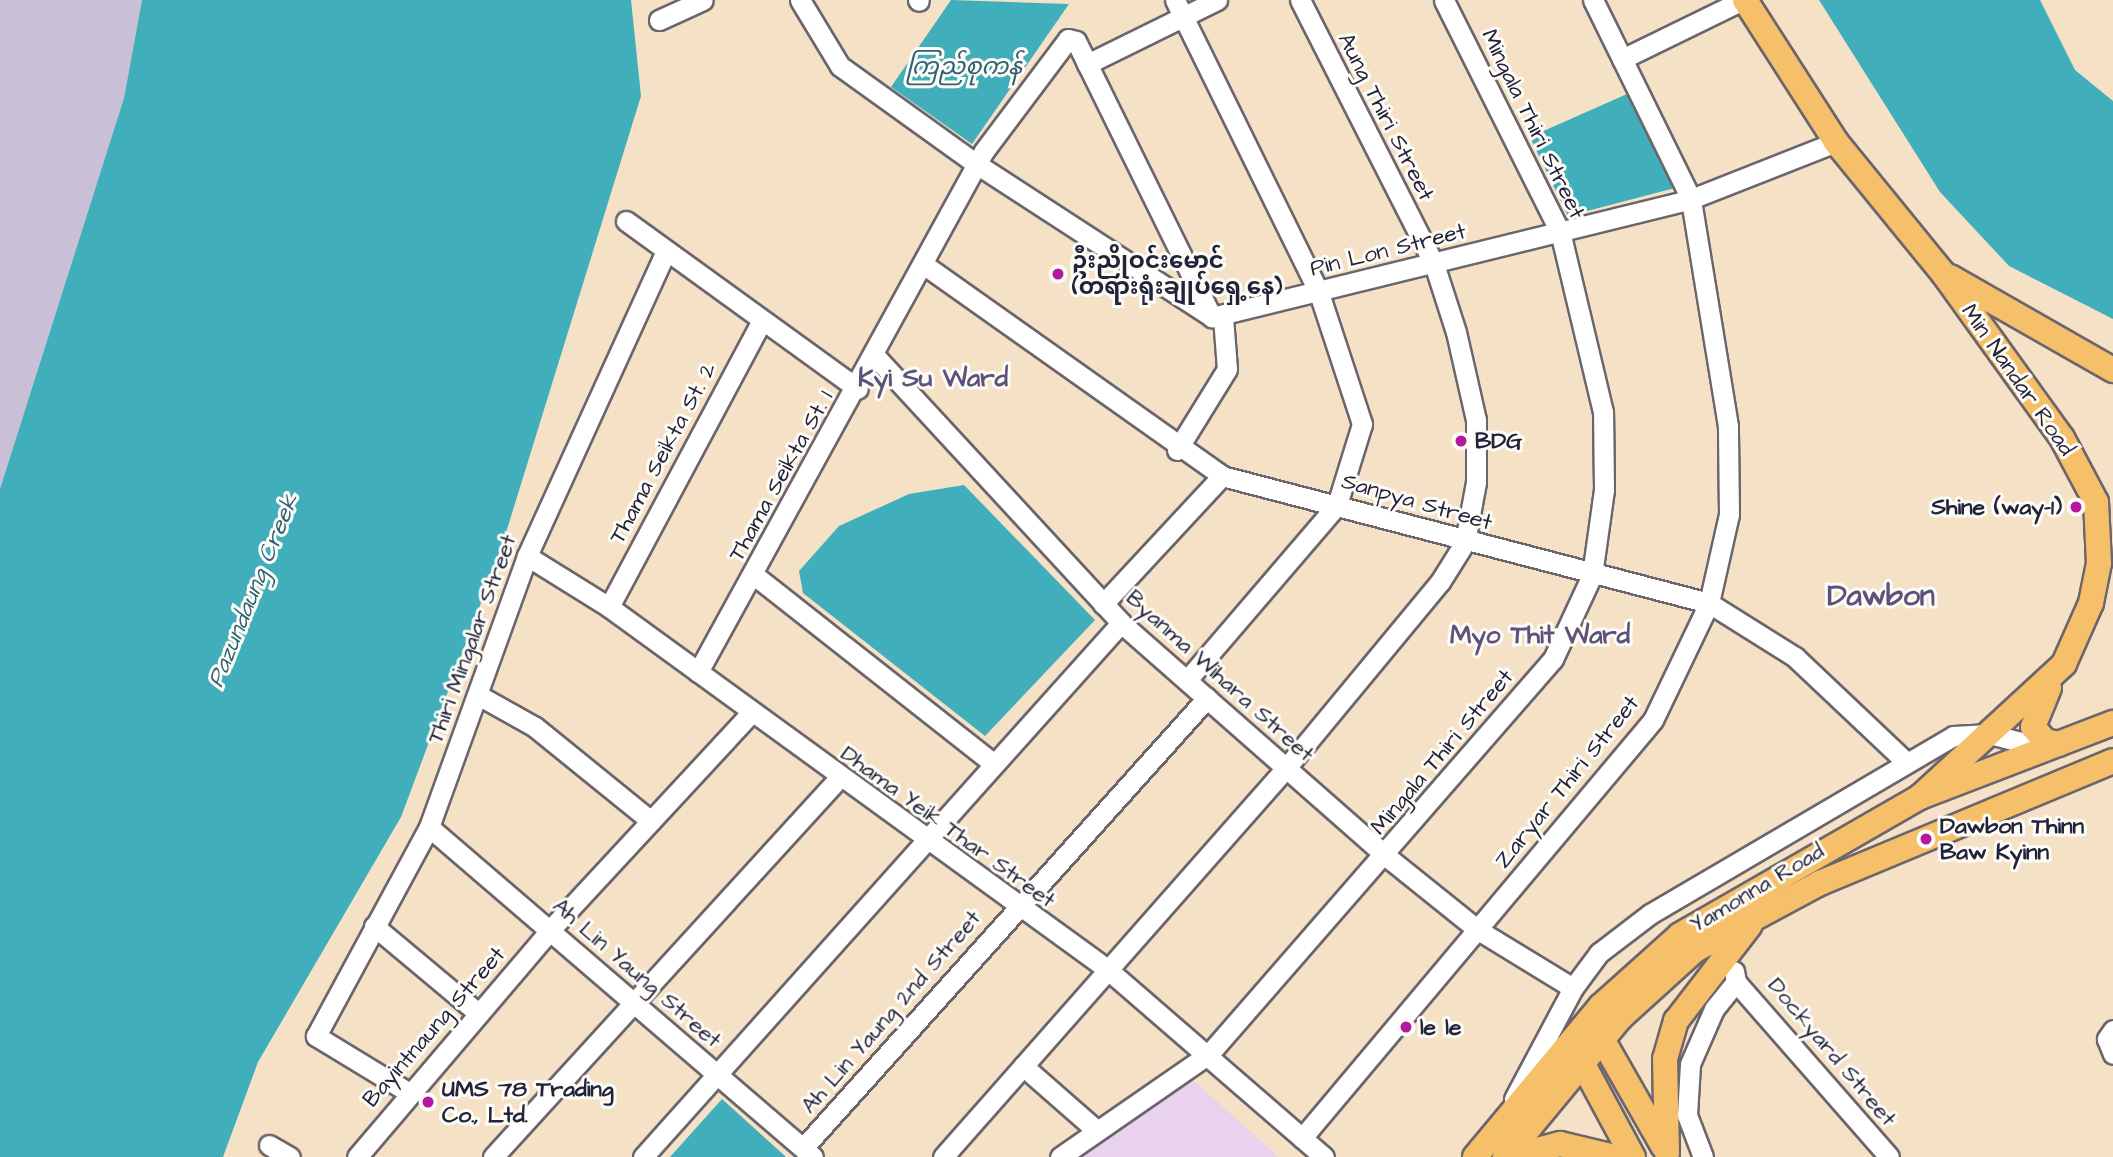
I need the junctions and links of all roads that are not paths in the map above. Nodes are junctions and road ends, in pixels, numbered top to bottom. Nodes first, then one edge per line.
1 (702, 0) edge
2 (800, 0) edge
3 (1217, 0) edge
4 (1300, 0) edge
5 (1444, 0) edge
6 (1593, 0) edge
7 (1744, 0) edge
8 (1179, 8) edge
9 (659, 20) dead end
10 (1622, 59) junction
11 (1087, 64) junction
12 (1836, 142) junction
13 (978, 165) junction
14 (1691, 199) junction
15 (626, 221) dead end
16 (1560, 232) junction
17 (666, 251) junction
18 (923, 264) junction
19 (1434, 264) junction
20 (1943, 273) junction
21 (1319, 293) junction
22 (1217, 317) junction
23 (761, 322) junction
24 (875, 356) junction
25 (2113, 370) edge
26 (858, 389) junction
27 (1177, 450) junction
28 (1222, 476) junction
29 (1337, 505) junction
30 (1465, 542) junction
31 (527, 556) junction
32 (754, 575) junction
33 (1592, 575) junction
34 (1709, 603) junction
35 (1103, 604) junction
36 (609, 607) junction
37 (1121, 622) junction
38 (698, 672) junction
39 (2054, 676) junction
40 (1187, 680) junction
41 (478, 695) junction
42 (1207, 698) junction
43 (752, 712) junction
44 (2113, 723) edge
45 (1990, 734) junction
46 (2053, 746) junction
47 (2113, 761) edge
48 (1906, 762) junction
49 (993, 763) junction
50 (1286, 768) junction
51 (839, 778) junction
52 (1920, 797) junction
53 (651, 821) junction
54 (429, 827) junction
55 (923, 841) junction
56 (1386, 856) junction
57 (1015, 908) junction
58 (1761, 913) junction
59 (374, 926) junction
60 (550, 930) junction
61 (1478, 930) junction
62 (1731, 947) junction
63 (1107, 969) junction
64 (1736, 982) junction
65 (1573, 988) junction
66 (634, 1003) junction
67 (478, 1013) junction
68 (1591, 1019) junction
69 (2113, 1030) edge
70 (1570, 1042) junction
71 (1604, 1043) junction
72 (1209, 1054) junction
73 (2113, 1054) edge
74 (1023, 1066) junction
75 (1585, 1066) junction
76 (714, 1072) junction
77 (408, 1092) junction
78 (1095, 1129) junction
79 (1495, 1134) junction
80 (1302, 1138) junction
81 (269, 1145) dead end
82 (808, 1153) edge
83 (954, 1153) edge
84 (1668, 1155) edge
85 (290, 1157) edge
86 (357, 1157) edge
87 (493, 1157) edge
88 (643, 1157) edge
89 (1060, 1157) edge
90 (1324, 1157) edge
91 (1475, 1157) edge
92 (1505, 1157) edge
93 (1511, 1157) edge
94 (1615, 1157) edge
95 (1633, 1157) edge
96 (1703, 1157) edge
97 (1889, 1157) edge

1 - 9 street
2 - 13 street
3 - 8 street
4 - 19 street, Aung Thiri Street
5 - 16 street, Mingala Thiri Street
6 - 10 street, Zaryar Thiri Street
7 - 10 street
7 - 12 main road, Min Nandar Road
8 - 11 street
8 - 21 street
10 - 14 street, Zaryar Thiri Street
11 - 13 street, Thama Seikta St. 1
11 - 22 street
12 - 14 street, Pin Lon Street
12 - 20 main road, Min Nandar Road
13 - 18 street, Thama Seikta St. 1
13 - 22 street
14 - 16 street, Pin Lon Street
14 - 34 street, Zaryar Thiri Street
15 - 17 street
16 - 19 street, Pin Lon Street
16 - 33 street, Mingala Thiri Street
17 - 23 street
17 - 31 street, Thiri Mingalar Street
18 - 24 street, Thama Seikta St. 1
18 - 27 street, Sanpya Street
19 - 21 street, Pin Lon Street
19 - 30 street, Aung Thiri Street
20 - 25 main road, Min Nandar Road
20 - 39 main road, Min Nandar Road
21 - 22 street, Pin Lon Street
21 - 29 street
22 - 27 street
23 - 26 street
23 - 36 street, Thama Seikta St. 2
24 - 26 street, Thama Seikta St. 1
24 - 35 street, Byanma Wihara Street
26 - 32 street, Thama Seikta St. 1
27 - 28 street, Sanpya Street
28 - 29 street, Sanpya Street
28 - 35 street
29 - 30 street, Sanpya Street
29 - 40 street
30 - 33 street, Sanpya Street
30 - 50 street
31 - 36 street, Dhama Yeik Thar Street
31 - 41 street, Thiri Mingalar Street
32 - 38 street, Thama Seikta St. 1
32 - 49 street
33 - 34 street, Sanpya Street
33 - 56 street, Mingala Thiri Street
34 - 48 street, Sanpya Street
34 - 61 street, Zaryar Thiri Street
35 - 37 street, Byanma Wihara Street
36 - 38 street, Dhama Yeik Thar Street
37 - 40 street, Byanma Wihara Street
37 - 49 street
38 - 43 street, Dhama Yeik Thar Street
39 - 45 main road, Min Nandar Road
39 - 46 main road
40 - 42 street, Byanma Wihara Street
41 - 53 street
41 - 54 street, Thiri Mingalar Street
42 - 50 street, Byanma Wihara Street
42 - 57 street, Ah Lin Yaung 2nd Street
43 - 51 street, Dhama Yeik Thar Street
43 - 53 street, Bayintnaung Street
44 - 46 main road, Yamonna Road
45 - 46 street
45 - 48 street
45 - 52 main road, Min Nandar Road
46 - 52 main road, Yamonna Road
47 - 58 main road, Yamonna Road
48 - 65 street
49 - 55 street
50 - 56 street, Byanma Wihara Street
50 - 63 street
51 - 55 street, Dhama Yeik Thar Street
51 - 66 street
52 - 68 main road, Yamonna Road
53 - 60 street, Bayintnaung Street
54 - 59 street, Thiri Mingalar Street
54 - 60 street, Ah Lin Yaung Street
55 - 57 street, Dhama Yeik Thar Street
55 - 76 street
56 - 61 street, Byanma Wihara Street
56 - 72 street, Mingala Thiri Street
57 - 63 street, Dhama Yeik Thar Street
57 - 82 street, Ah Lin Yaung 2nd Street
58 - 62 main road
58 - 71 main road, Yamonna Road
59 - 67 street
59 - 77 street, Thiri Mingalar Street
60 - 66 street, Ah Lin Yaung Street
60 - 67 street, Bayintnaung Street
61 - 65 street, Byanma Wihara Street
61 - 80 street, Zaryar Thiri Street
62 - 64 street
62 - 84 main road
63 - 72 street, Dhama Yeik Thar Street
63 - 74 street
64 - 96 street
64 - 97 street, Dockyard Street
65 - 79 street
66 - 76 street, Ah Lin Yaung Street
66 - 87 street
67 - 77 street, Bayintnaung Street
68 - 70 main road, Yamonna Road
68 - 71 main road
69 - 73 street
70 - 75 main road
70 - 79 main road, Yamonna Road
71 - 75 main road, Yamonna Road
71 - 84 main road
72 - 78 street, Mingala Thiri Street
72 - 80 street, Dhama Yeik Thar Street
74 - 78 street
74 - 83 street
75 - 92 main road, Yamonna Road
75 - 95 main road
76 - 82 street, Ah Lin Yaung Street
76 - 88 street
77 - 86 street, Bayintnaung Street
78 - 89 street, Mingala Thiri Street
79 - 91 main road, Yamonna Road
80 - 90 street, Dhama Yeik Thar Street
81 - 85 street
93 - 94 main road

